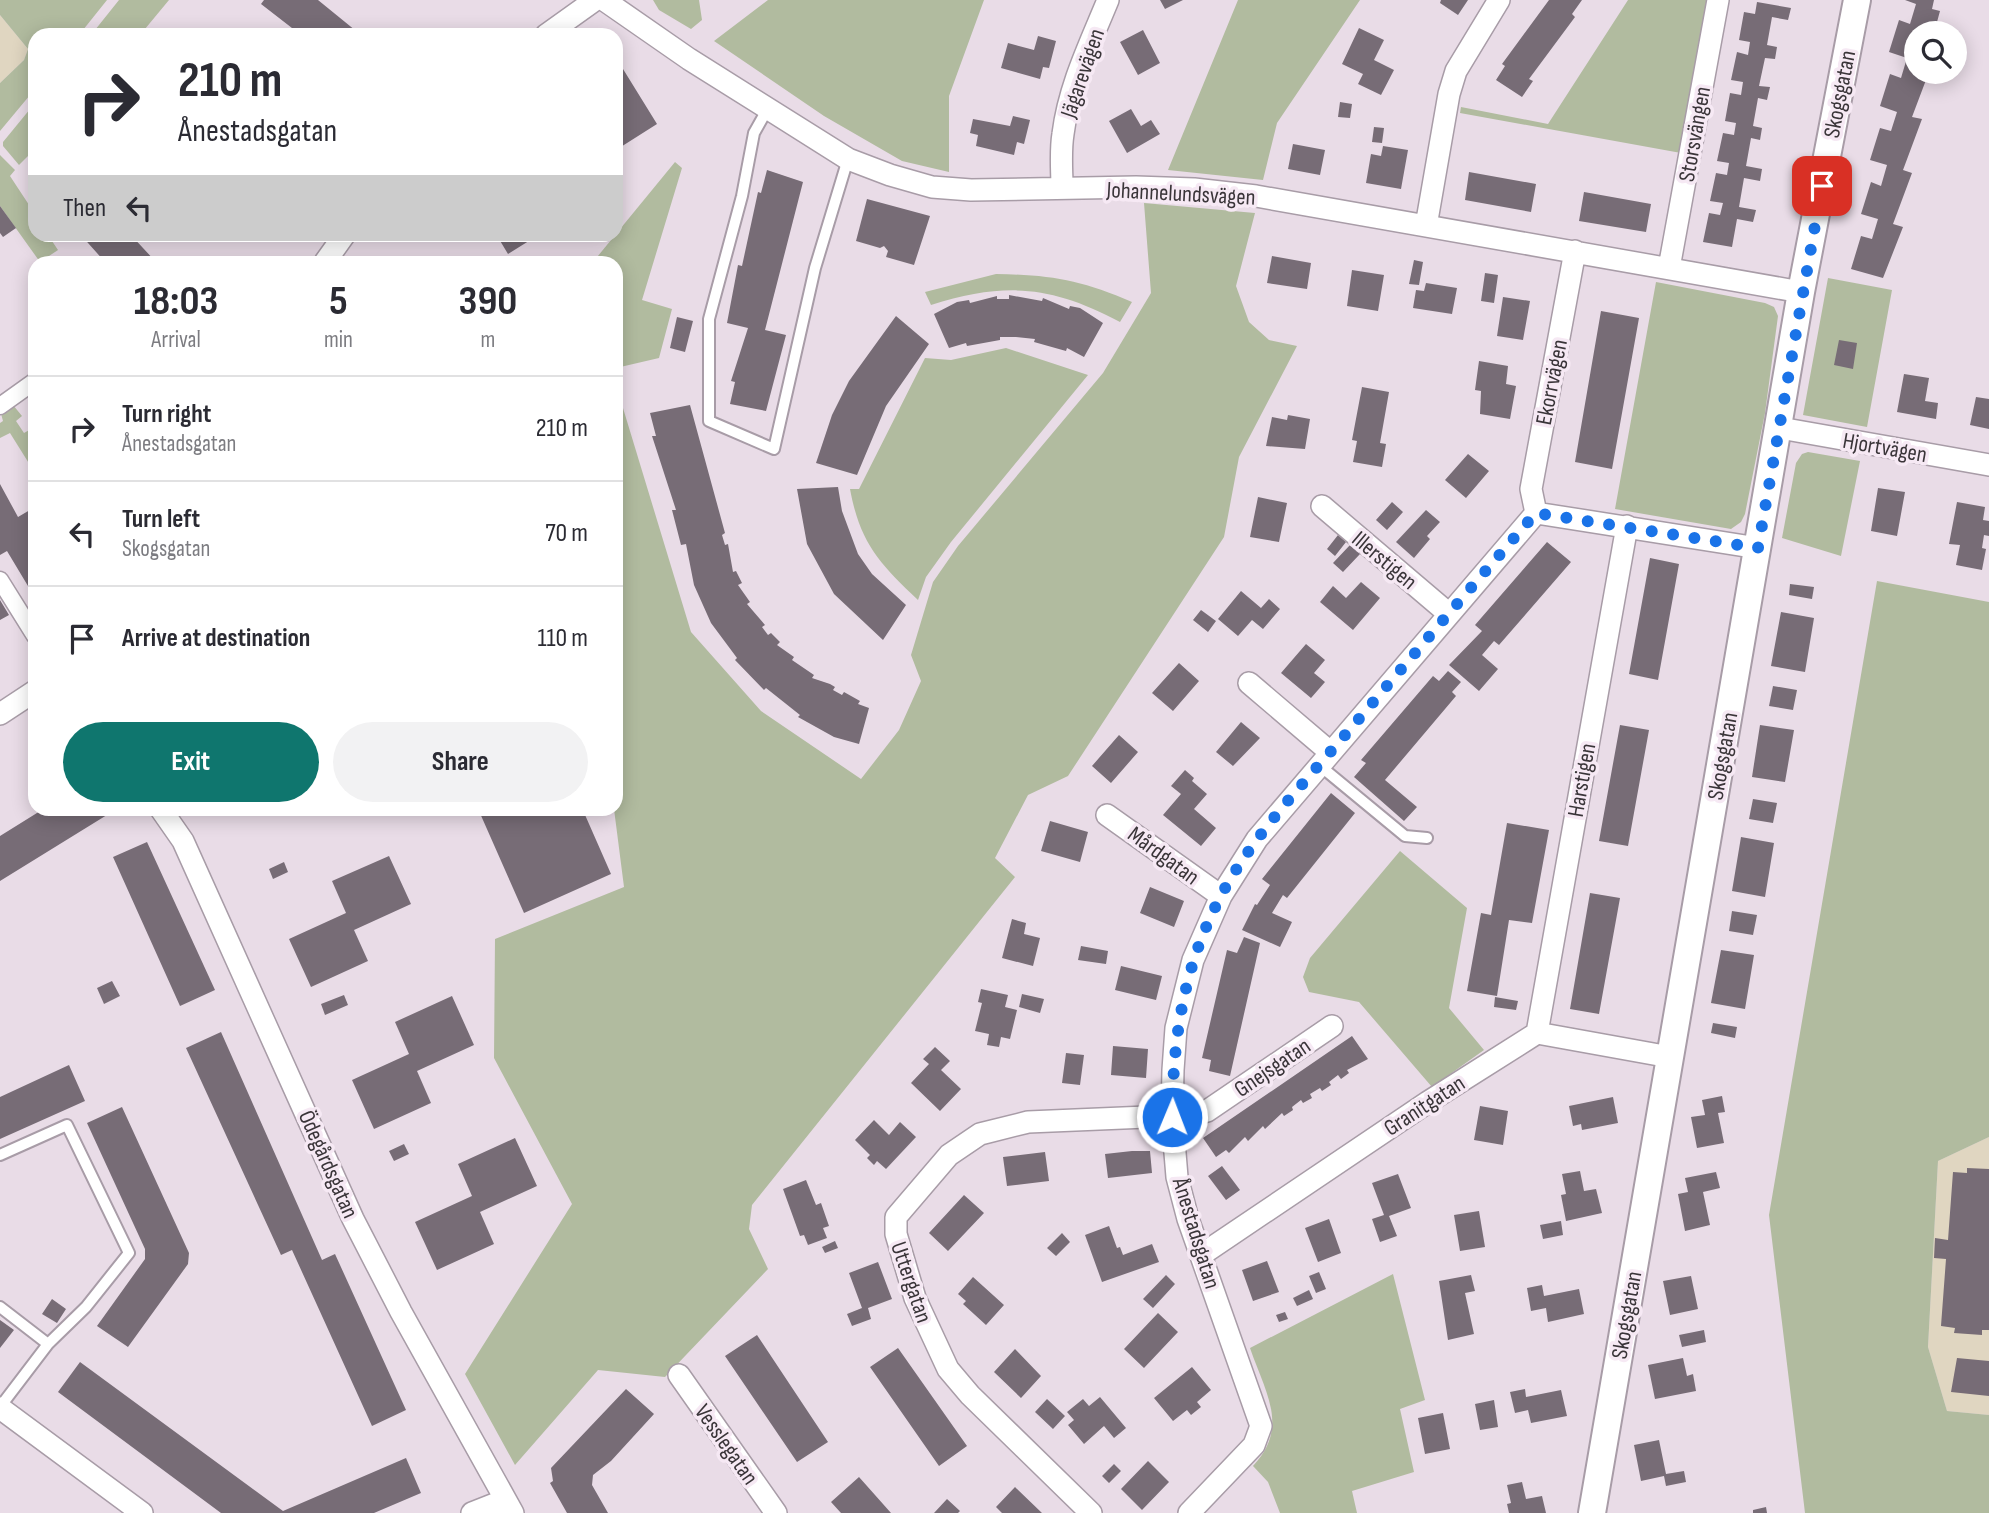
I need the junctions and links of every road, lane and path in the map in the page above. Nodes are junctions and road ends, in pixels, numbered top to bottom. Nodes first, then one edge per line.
1 (595, 0) edge
2 (604, 0) edge
3 (1108, 0) edge
4 (1499, 0) edge
5 (1718, 0) edge
6 (1857, 0) edge
7 (557, 28) edge
8 (767, 110) junction
9 (848, 159) junction
10 (1062, 188) junction
11 (1426, 226) junction
12 (1575, 251) junction
13 (1669, 268) junction
14 (1801, 292) junction
15 (28, 386) edge
16 (0, 406) edge
17 (1780, 428) junction
18 (1989, 465) edge
19 (1322, 506) dead end
20 (1536, 513) junction
21 (1627, 526) junction
22 (1758, 548) junction
23 (0, 580) edge
24 (1449, 614) junction
25 (28, 625) edge
26 (1249, 683) dead end
27 (28, 696) edge
28 (0, 714) edge
29 (1324, 759) junction
30 (1107, 815) dead end
31 (166, 816) edge
32 (1427, 838) dead end
33 (1221, 896) junction
34 (1332, 1026) dead end
35 (1537, 1033) junction
36 (1670, 1057) junction
37 (1172, 1117) junction
38 (0, 1155) edge
39 (1200, 1255) junction
40 (0, 1307) edge
41 (48, 1344) junction
42 (679, 1375) dead end
43 (0, 1408) edge
44 (509, 1506) edge
45 (142, 1513) edge
46 (472, 1513) edge
47 (776, 1513) edge
48 (1091, 1513) edge
49 (1189, 1513) edge
50 (1592, 1513) edge

1 - 7 street
2 - 8 street, Johannelundsvägen
3 - 10 street, Jägarevägen
4 - 11 street
5 - 13 street, Storsvängen
6 - 14 street, Skogsgatan
8 - 9 street, Johannelundsvägen
8 - 9 lane
9 - 10 street, Johannelundsvägen
10 - 11 street, Johannelundsvägen
11 - 12 street, Johannelundsvägen
12 - 13 street, Johannelundsvägen
12 - 20 street, Ekorrvägen
13 - 14 street, Johannelundsvägen
14 - 17 street, Skogsgatan
15 - 16 street
17 - 18 street, Hjortvägen
17 - 22 street, Skogsgatan
19 - 24 street, Illerstigen
20 - 21 street
20 - 24 street, Ånestadsgatan
21 - 22 street
21 - 35 street, Harstigen
22 - 36 street, Skogsgatan
23 - 25 street
24 - 29 street, Ånestadsgatan
26 - 29 street
27 - 28 street
29 - 32 lane
29 - 33 street, Ånestadsgatan
30 - 33 street, Mårdgatan
31 - 44 street, Ödegårdsgatan
33 - 37 street, Ånestadsgatan
34 - 37 street, Gnejsgatan
35 - 36 street
35 - 39 street, Granitgatan
36 - 50 street, Skogsgatan
37 - 39 street, Ånestadsgatan
37 - 48 street, Uttergatan
38 - 41 lane
39 - 49 street, Ånestadsgatan
40 - 41 lane
41 - 43 lane
42 - 47 street, Vesslegatan
43 - 45 street
44 - 46 street

